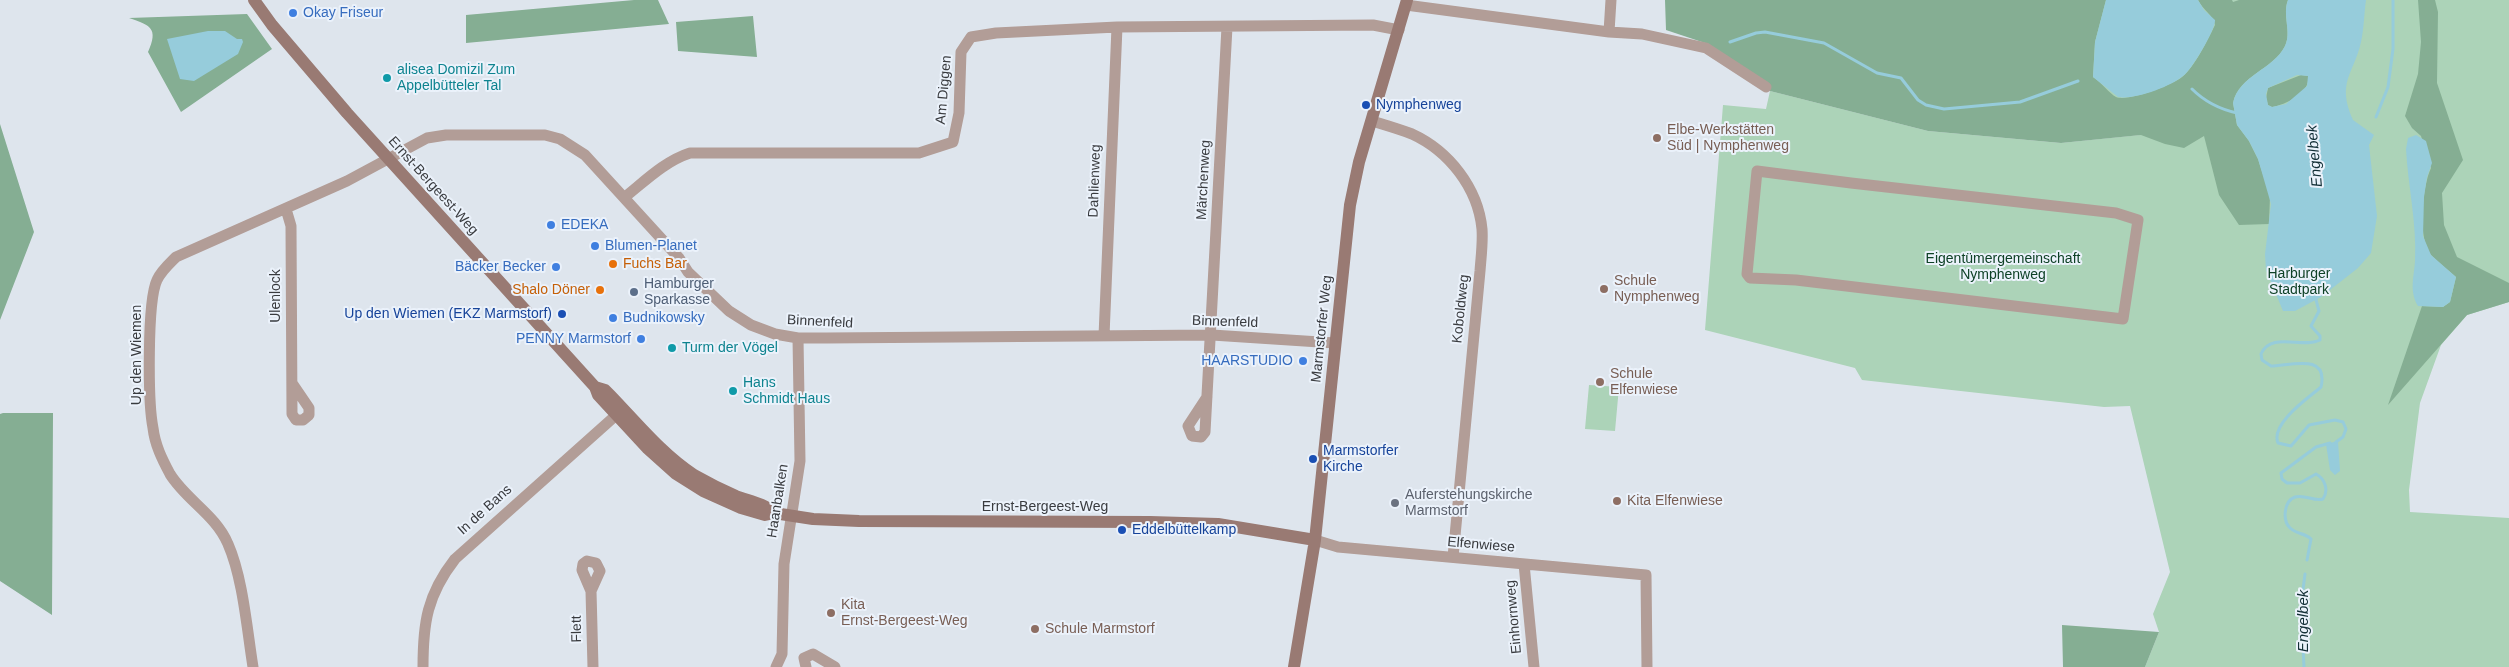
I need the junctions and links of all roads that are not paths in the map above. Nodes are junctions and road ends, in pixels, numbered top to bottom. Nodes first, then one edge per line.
1 (254, 0) edge
2 (1611, 0) edge
3 (1406, 3) edge
4 (1117, 27) junction
5 (1227, 27) junction
6 (1399, 30) junction
7 (1609, 32) junction
8 (1766, 87) dead end
9 (1372, 120) junction
10 (388, 158) junction
11 (1757, 171) joint
12 (625, 197) junction
13 (286, 209) junction
14 (1212, 334) junction
15 (1104, 336) junction
16 (798, 338) junction
17 (1336, 343) junction
18 (292, 383) dead end
19 (1207, 397) dead end
20 (620, 412) junction
21 (790, 516) junction
22 (1315, 540) junction
23 (1453, 557) junction
24 (1524, 564) junction
25 (591, 592) dead end
26 (253, 667) edge
27 (423, 667) edge
28 (592, 667) edge
29 (776, 667) edge
30 (806, 667) edge
31 (835, 667) edge
32 (1294, 667) edge
33 (1534, 667) edge
34 (1647, 667) edge

1 - 10 street, Ernst-Bergeest-Weg
2 - 7 street
3 - 6 street, Marmstorfer Weg
3 - 7 street
4 - 5 street, Am Diggen
4 - 12 street, Am Diggen
4 - 15 street, Dahlienweg
5 - 6 street, Am Diggen
5 - 14 street, Märchenweg
6 - 9 street, Marmstorfer Weg
7 - 8 street
9 - 17 street, Marmstorfer Weg
9 - 23 street, Koboldweg
10 - 12 street, Binnenfeld
10 - 13 street, Up den Wiemen
10 - 20 street, Ernst-Bergeest-Weg
11 - 11 street
12 - 16 street, Binnenfeld
13 - 18 street, Ulenlock
13 - 26 street, Up den Wiemen
14 - 15 street, Binnenfeld
14 - 17 street, Binnenfeld
14 - 19 street
15 - 16 street, Binnenfeld
16 - 21 street, Haanbalken
17 - 22 street, Marmstorfer Weg
20 - 21 street, Ernst-Bergeest-Weg
20 - 27 street, In de Bans
21 - 22 street, Ernst-Bergeest-Weg
21 - 29 street, Haanbalken
22 - 23 street, Elfenwiese
22 - 32 street, Marmstorfer Weg
23 - 24 street, Elfenwiese
24 - 33 street, Einhornweg
24 - 34 street, Elfenwiese
25 - 28 street, Flett
30 - 31 street

